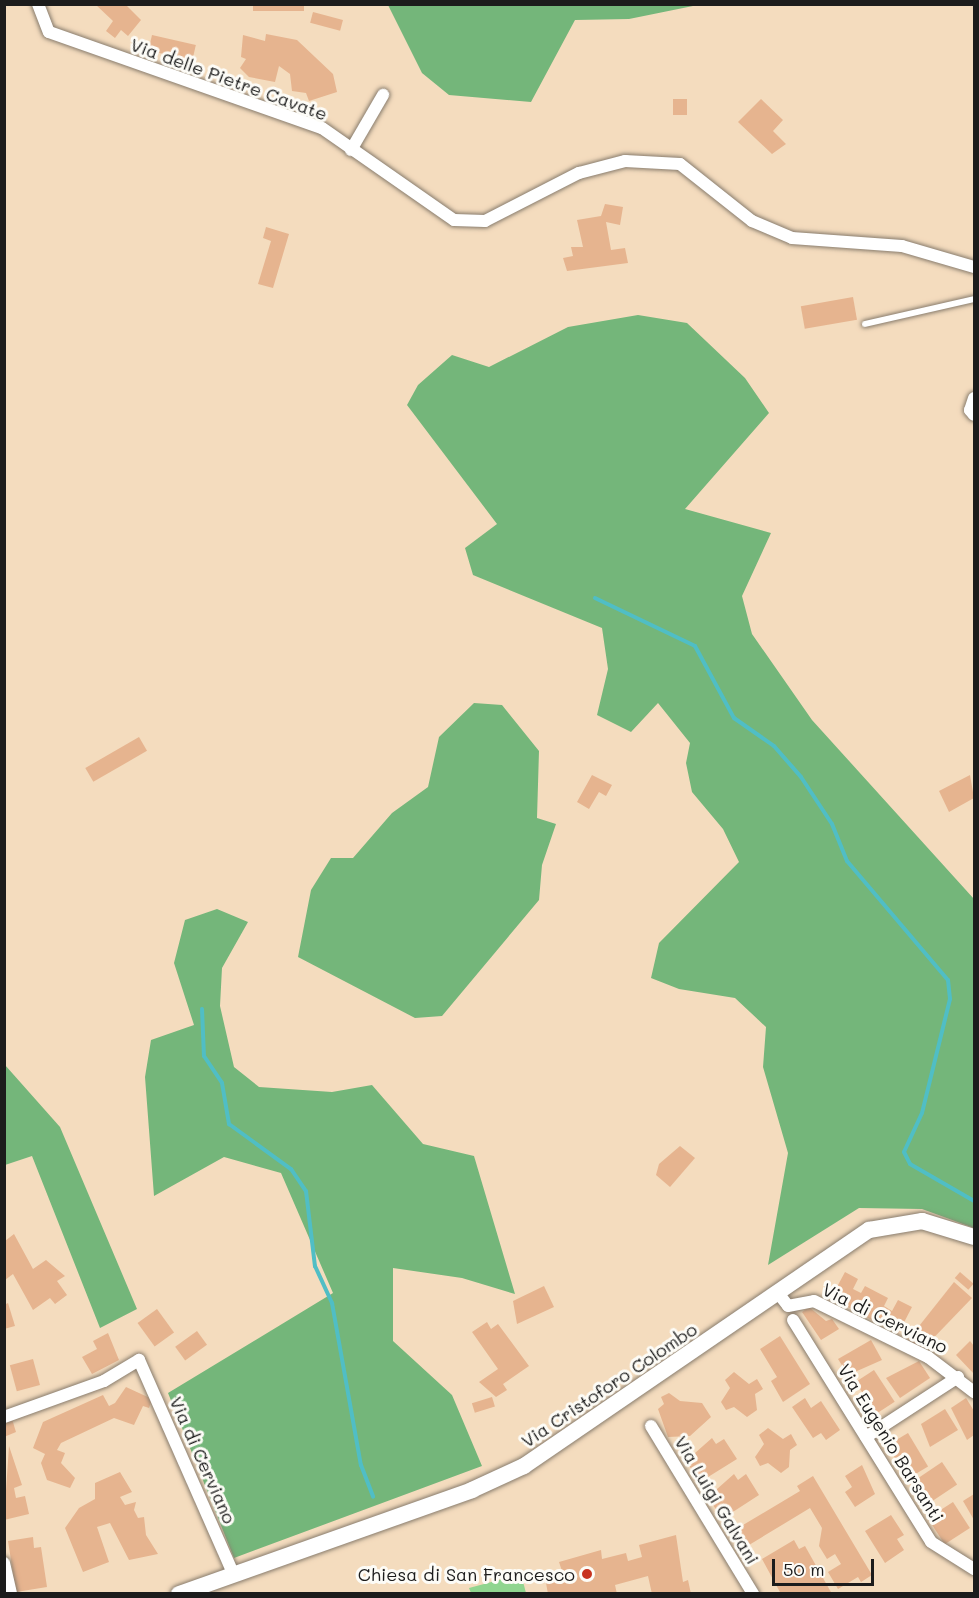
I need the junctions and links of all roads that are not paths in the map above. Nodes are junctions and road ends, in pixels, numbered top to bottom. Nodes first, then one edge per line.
1 (38, 4) edge
2 (383, 95) dead end
3 (351, 150) junction
4 (975, 267) edge
5 (975, 299) edge
6 (865, 324) dead end
7 (975, 398) edge
8 (975, 415) edge
9 (975, 1237) edge
10 (778, 1293) junction
11 (793, 1320) dead end
12 (958, 1377) junction
13 (975, 1392) edge
14 (4, 1417) edge
15 (651, 1426) dead end
16 (866, 1437) junction
17 (4, 1563) edge
18 (975, 1569) edge
19 (234, 1575) junction
20 (11, 1593) edge
21 (179, 1593) edge
22 (753, 1593) edge

1 - 3 street, Via delle Pietre Cavate
2 - 3 street
3 - 4 street, Via delle Pietre Cavate
5 - 6 lane
7 - 8 street
9 - 10 main road, Via Cristoforo Colombo
10 - 12 street, Via di Cerviano
10 - 19 main road, Via Cristoforo Colombo
11 - 16 street, Via Eugenio Barsanti
12 - 13 street, Via di Cerviano
12 - 16 street
14 - 19 street, Via di Cerviano
15 - 22 street, Via Luigi Galvani
16 - 18 street, Via Eugenio Barsanti
17 - 20 street
19 - 21 main road, Via Cristoforo Colombo

